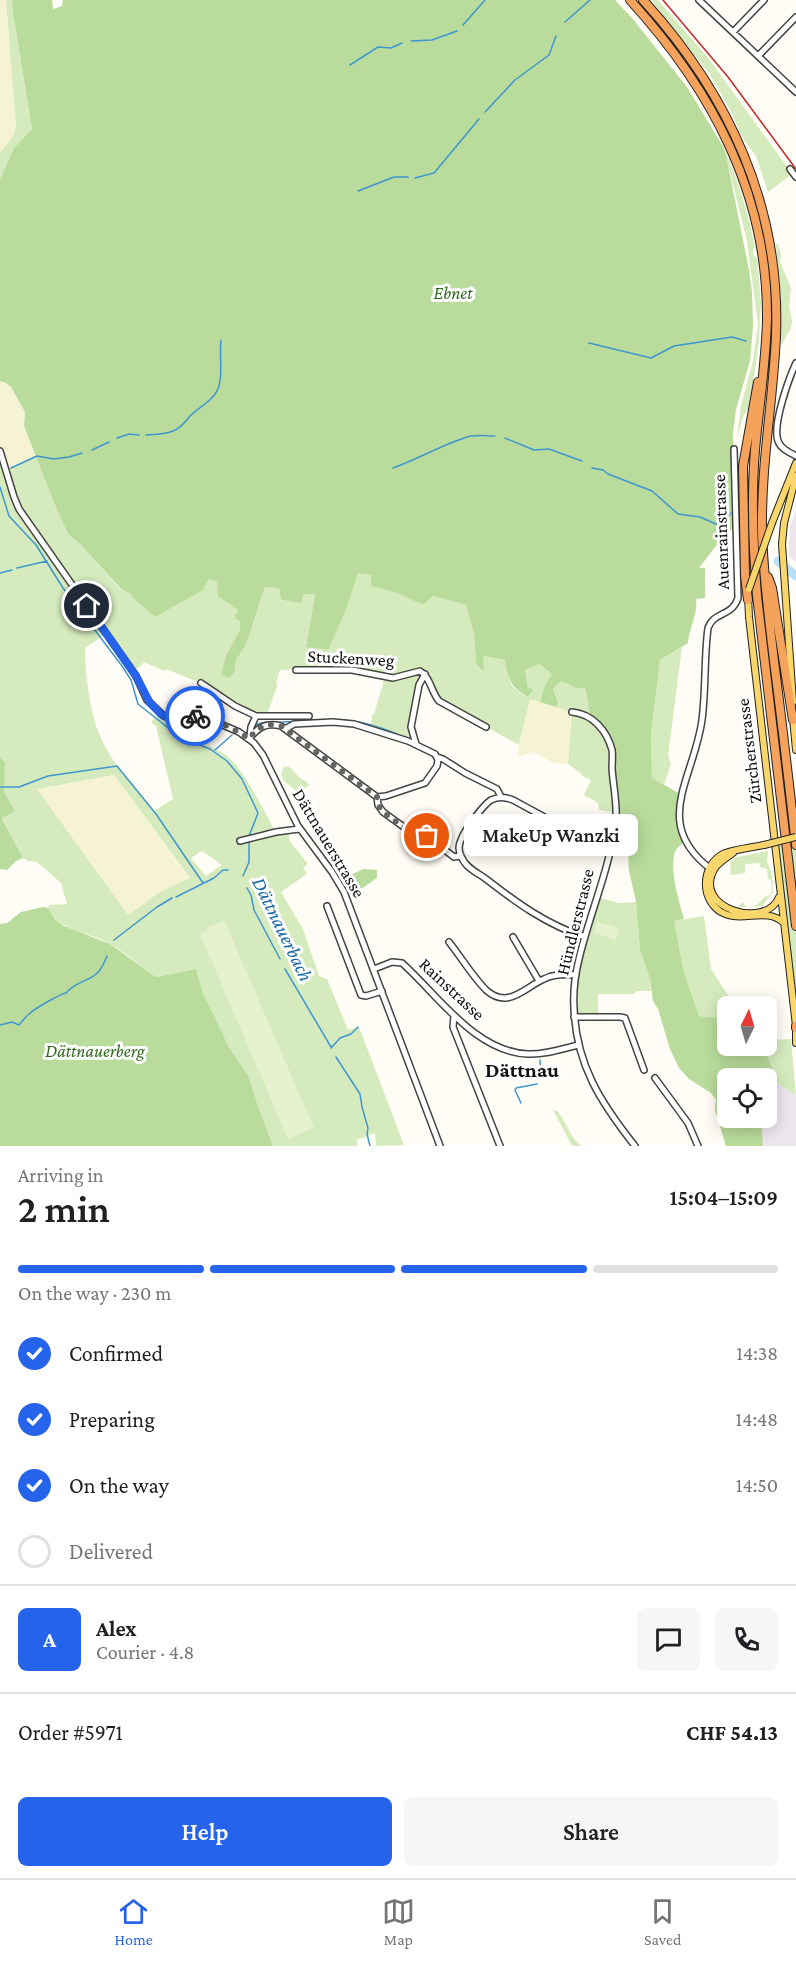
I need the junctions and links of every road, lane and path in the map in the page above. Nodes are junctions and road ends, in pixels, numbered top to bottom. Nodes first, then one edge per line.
1 (630, 0) edge
2 (643, 0) edge
3 (699, 0) edge
4 (710, 0) edge
5 (764, 0) edge
6 (705, 5) junction
7 (796, 17) edge
8 (734, 32) junction
9 (759, 56) junction
10 (796, 92) edge
11 (790, 170) dead end
12 (796, 177) edge
13 (765, 361) junction
14 (796, 363) edge
15 (734, 449) dead end
16 (0, 451) edge
17 (796, 456) edge
18 (796, 463) edge
19 (796, 476) edge
20 (764, 567) junction
21 (748, 600) junction
22 (296, 670) dead end
23 (425, 674) junction
24 (201, 683) dead end
25 (572, 712) dead end
26 (256, 716) junction
27 (309, 716) dead end
28 (793, 720) junction
29 (486, 727) dead end
30 (285, 729) junction
31 (249, 739) junction
32 (416, 744) junction
33 (796, 750) edge
34 (437, 757) junction
35 (377, 797) junction
36 (501, 798) junction
37 (299, 829) junction
38 (796, 837) edge
39 (246, 839) dead end
40 (796, 845) edge
41 (609, 852) junction
42 (461, 856) junction
43 (712, 869) junction
44 (780, 894) junction
45 (327, 906) dead end
46 (784, 924) junction
47 (796, 926) edge
48 (513, 937) dead end
49 (585, 937) junction
50 (449, 942) dead end
51 (374, 969) junction
52 (576, 975) junction
53 (539, 981) junction
54 (382, 990) junction
55 (454, 1016) junction
56 (574, 1017) junction
57 (796, 1027) edge
58 (796, 1043) edge
59 (578, 1045) junction
60 (645, 1070) dead end
61 (655, 1078) dead end
62 (440, 1146) edge
63 (500, 1146) edge
64 (635, 1146) edge
65 (698, 1146) edge

1 - 13 highway
2 - 20 highway
3 - 6 street
4 - 6 street
5 - 8 street
6 - 8 street
7 - 9 street
8 - 9 street
9 - 10 street
11 - 12 street
13 - 21 highway
13 - 47 highway
14 - 17 street
15 - 43 street, Auenrainstrasse
16 - 31 street, Dättnauerstrasse
18 - 21 main road, Zürcherstrasse, bridge
19 - 28 main road
20 - 28 highway
20 - 40 highway
21 - 44 main road, Zürcherstrasse
22 - 23 street, Stuckenweg
23 - 29 street
23 - 32 street
24 - 26 street
25 - 41 street, Hündlerstrasse
26 - 27 street
26 - 31 street
28 - 33 main road
30 - 31 street
30 - 32 street
30 - 35 street
31 - 37 street, Dättnauerstrasse
32 - 34 street
34 - 35 street
34 - 36 street
35 - 42 street
36 - 41 street
36 - 42 street
37 - 39 street
37 - 51 street, Dättnauerstrasse
38 - 43 main road, bridge
41 - 49 street, Hündlerstrasse
42 - 49 street
43 - 44 main road
43 - 46 main road
44 - 46 main road, Zürcherstrasse
45 - 54 street
46 - 57 main road, Zürcherstrasse
48 - 53 street
49 - 52 street, Hündlerstrasse
50 - 53 street
51 - 54 street, Dättnauerstrasse
51 - 55 street, Rainstrasse
52 - 53 street
52 - 56 street, Hündlerstrasse
54 - 62 street, Dättnauerstrasse
55 - 59 street, Rainstrasse
55 - 63 street
56 - 59 street, Hündlerstrasse
56 - 60 street
57 - 58 main road, Zürcherstrasse
59 - 64 street, Hündlerstrasse
61 - 65 street

